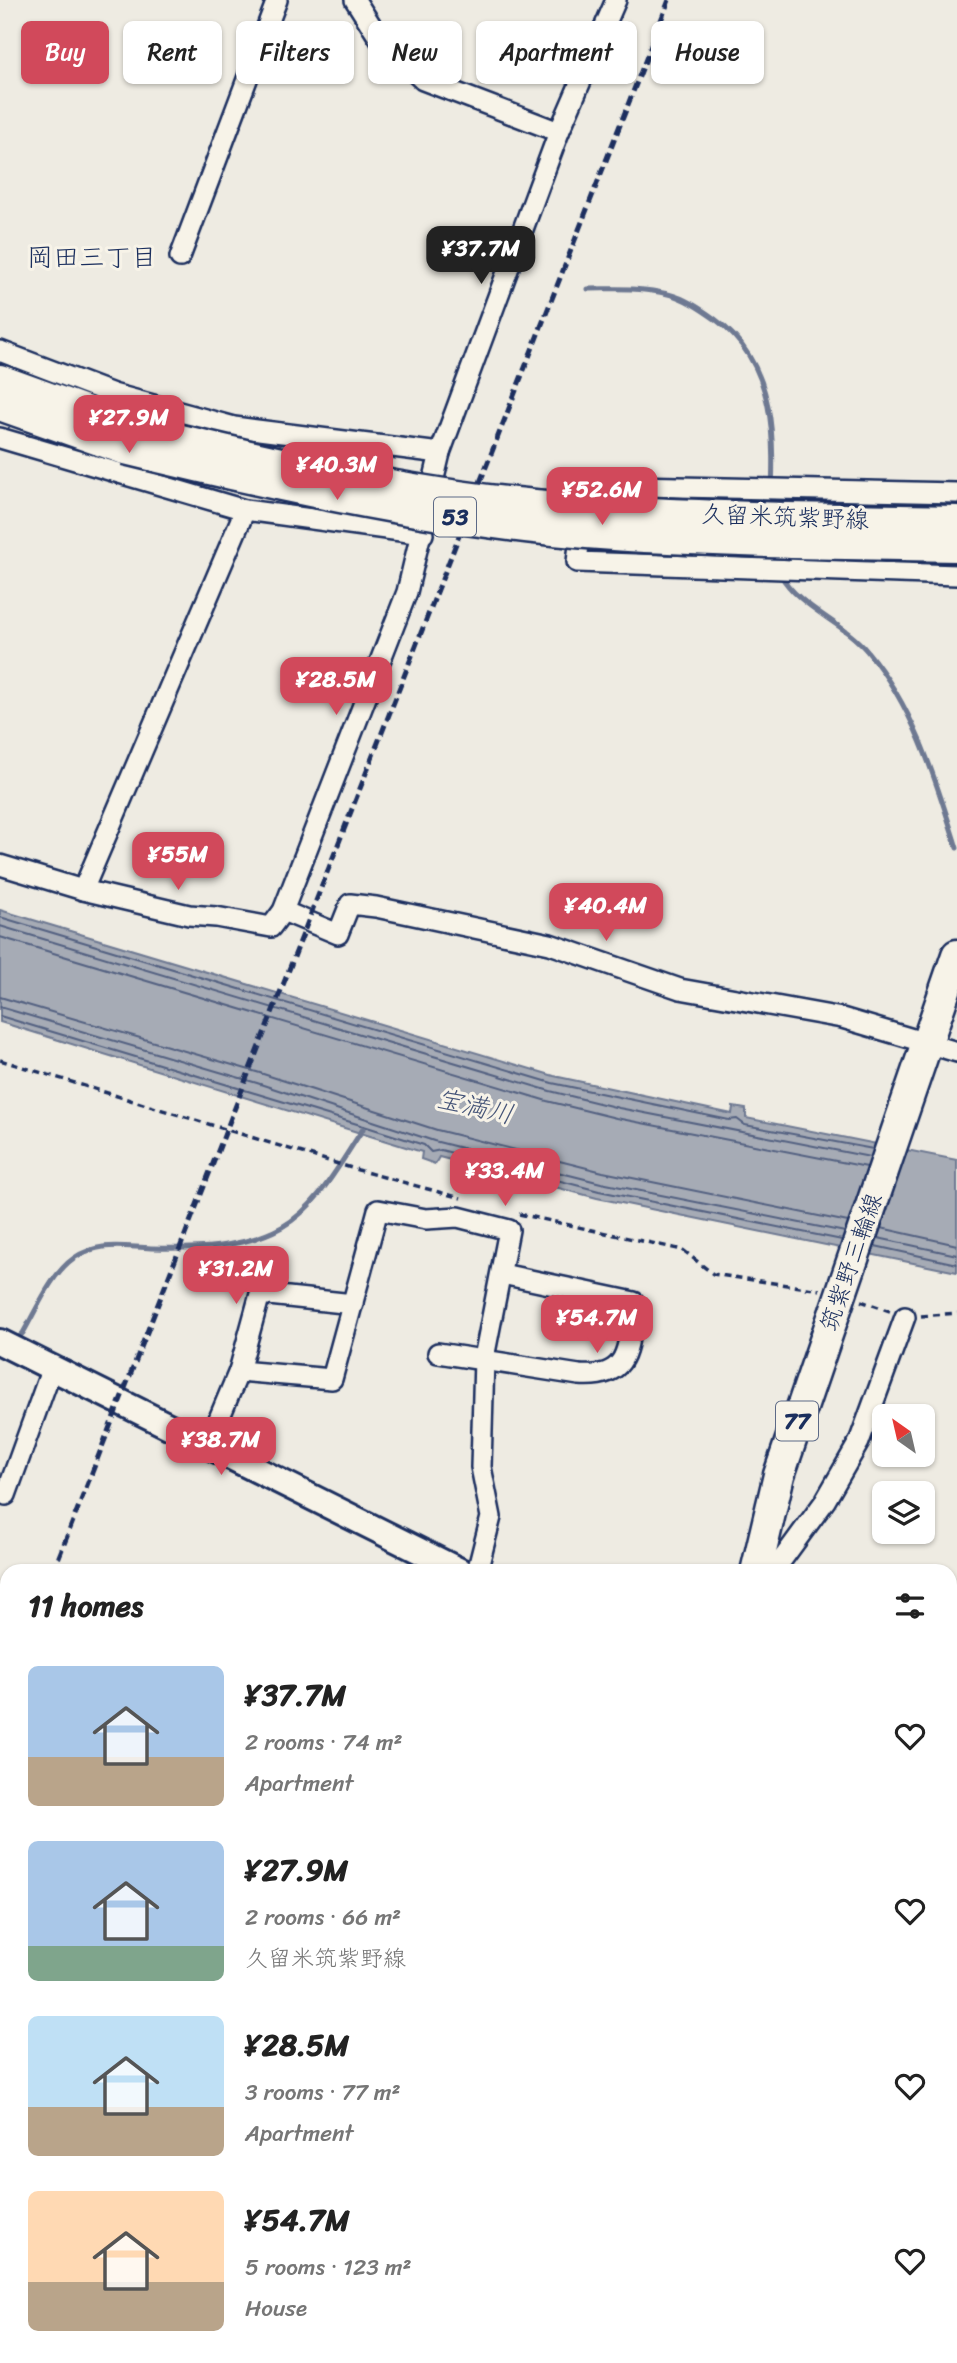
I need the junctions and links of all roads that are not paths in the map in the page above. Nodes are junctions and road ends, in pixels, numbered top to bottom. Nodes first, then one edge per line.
1 (277, 0) edge
2 (355, 0) edge
3 (616, 0) edge
4 (559, 132) junction
5 (180, 257) dead end
6 (0, 351) edge
7 (0, 380) edge
8 (0, 405) edge
9 (0, 438) edge
10 (130, 439) junction
11 (440, 453) junction
12 (957, 494) edge
13 (245, 510) junction
14 (957, 522) edge
15 (788, 531) junction
16 (423, 534) junction
17 (957, 546) edge
18 (957, 575) edge
19 (0, 865) edge
20 (83, 890) junction
21 (283, 911) junction
22 (957, 955) edge
23 (929, 1042) junction
24 (957, 1052) edge
25 (502, 1274) junction
26 (353, 1304) junction
27 (905, 1317) dead end
28 (0, 1342) edge
29 (438, 1353) dead end
30 (484, 1358) junction
31 (52, 1368) junction
32 (239, 1370) junction
33 (208, 1445) junction
34 (6, 1494) dead end
35 (446, 1564) edge
36 (479, 1564) edge
37 (758, 1564) edge
38 (780, 1564) edge

1 - 5 street
2 - 4 street
3 - 4 street
4 - 11 street
6 - 11 street
7 - 10 main road, 久留米筑紫野線 / 53
8 - 10 main road, 久留米筑紫野線 / 53
9 - 13 street
10 - 15 main road, 久留米筑紫野線 / 53, bridge
11 - 16 street
12 - 18 street
13 - 16 street
13 - 20 street
14 - 15 main road, 久留米筑紫野線 / 53
15 - 17 main road, 久留米筑紫野線 / 53
16 - 21 street
19 - 20 street
20 - 21 street
21 - 23 street
22 - 23 main road, 筑紫野三輪線 / 77
23 - 24 street
23 - 37 main road, 筑紫野三輪線 / 77
25 - 26 street
25 - 30 street
25 - 30 street
26 - 32 street
26 - 32 street
27 - 38 street
28 - 31 street
29 - 30 street
30 - 36 street
31 - 33 street
31 - 34 street
32 - 33 street
33 - 35 street

